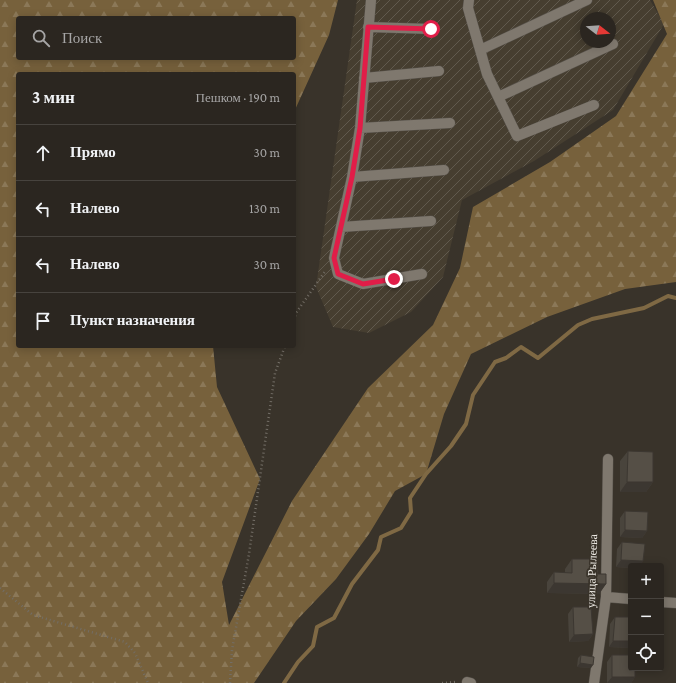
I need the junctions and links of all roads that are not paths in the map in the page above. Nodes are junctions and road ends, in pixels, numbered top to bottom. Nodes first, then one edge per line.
1 (371, 0) edge
2 (469, 0) edge
3 (587, 0) edge
4 (368, 27) junction
5 (431, 29) dead end
6 (604, 48) edge
7 (480, 50) junction
8 (439, 71) dead end
9 (364, 78) junction
10 (498, 97) junction
11 (594, 105) dead end
12 (450, 123) dead end
13 (360, 128) junction
14 (444, 170) dead end
15 (352, 177) junction
16 (431, 221) dead end
17 (341, 227) junction
18 (422, 274) dead end
19 (608, 459) dead end
20 (606, 597) junction
21 (628, 599) edge
22 (664, 602) edge
23 (676, 603) edge
24 (594, 683) edge

1 - 4 street
2 - 7 street
3 - 7 street
4 - 5 street
4 - 9 street
6 - 10 street
7 - 10 street
8 - 9 street
9 - 13 street
10 - 11 street
12 - 13 street
13 - 15 street
14 - 15 street
15 - 17 street
16 - 17 street
17 - 18 street
19 - 20 street, улица Рылеева
20 - 21 street
20 - 24 street, улица Рылеева
22 - 23 street

